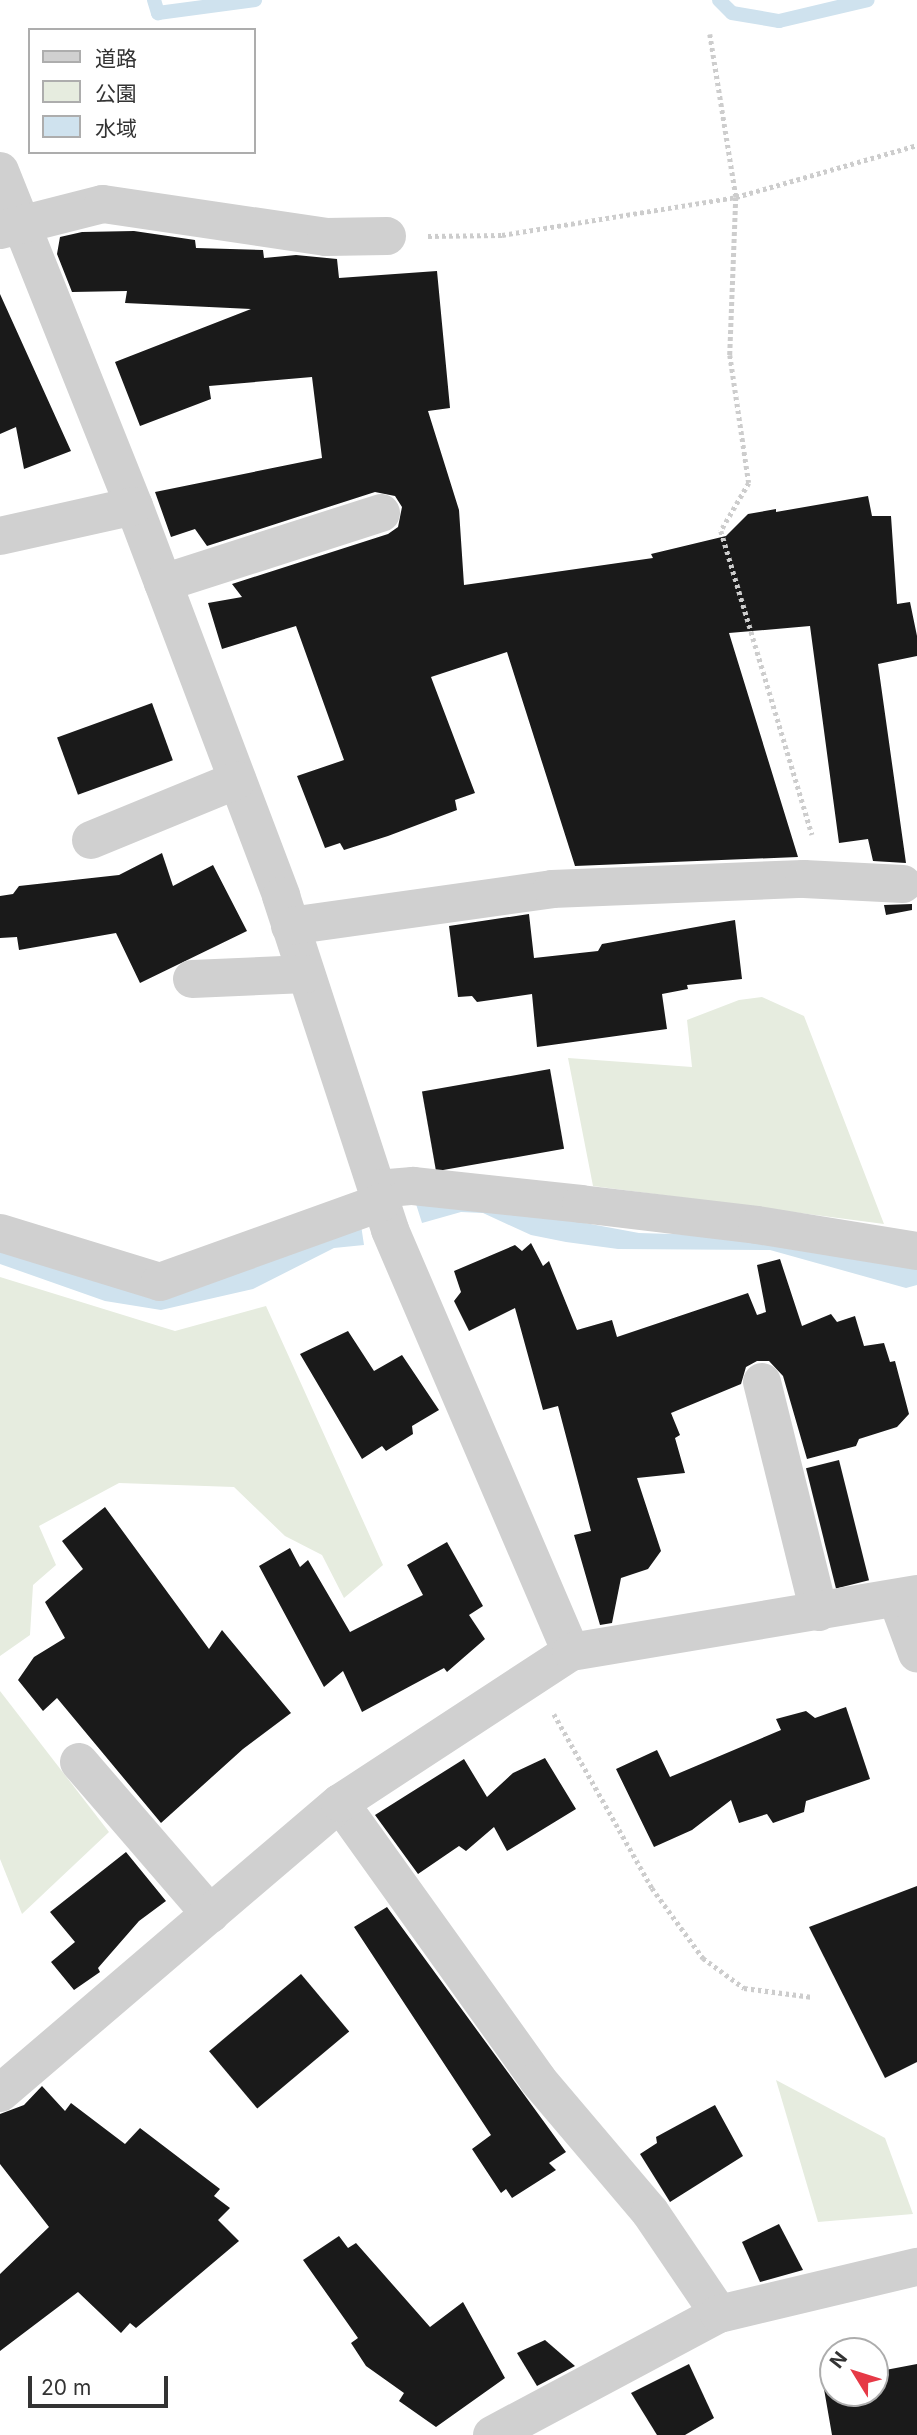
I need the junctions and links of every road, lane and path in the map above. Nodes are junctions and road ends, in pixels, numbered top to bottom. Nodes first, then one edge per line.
1 (710, 34) dead end
2 (917, 145) edge
3 (0, 171) edge
4 (736, 197) junction
5 (10, 226) edge
6 (387, 236) joint
7 (134, 506) junction
8 (381, 513) dead end
9 (0, 536) edge
10 (163, 583) junction
11 (237, 780) junction
12 (91, 840) dead end
13 (825, 880) junction
14 (904, 884) dead end
15 (290, 926) junction
16 (306, 974) junction
17 (192, 979) dead end
18 (379, 1196) junction
19 (0, 1233) edge
20 (917, 1251) edge
21 (762, 1382) dead end
22 (907, 1597) edge
23 (819, 1612) junction
24 (571, 1652) junction
25 (917, 1653) edge
26 (533, 1677) junction
27 (79, 1762) dead end
28 (340, 1803) junction
29 (210, 1914) junction
30 (811, 1997) dead end
31 (0, 2093) edge
32 (917, 2267) edge
33 (719, 2314) junction
34 (492, 2435) edge

1 - 4 path
2 - 4 path
3 - 5 street
4 - 6 path
4 - 13 path
5 - 6 street
5 - 7 street
7 - 9 street
7 - 10 street
8 - 10 street
10 - 11 street
11 - 12 street
11 - 15 street
13 - 14 street
13 - 15 street
15 - 16 street
16 - 17 street
16 - 18 street
18 - 19 street
18 - 20 street
18 - 24 street
21 - 23 street
22 - 23 street
22 - 25 street
23 - 24 street
24 - 26 street
26 - 28 street
26 - 30 path
27 - 29 street
28 - 29 street
28 - 33 street
29 - 31 street
32 - 33 street
33 - 34 street

